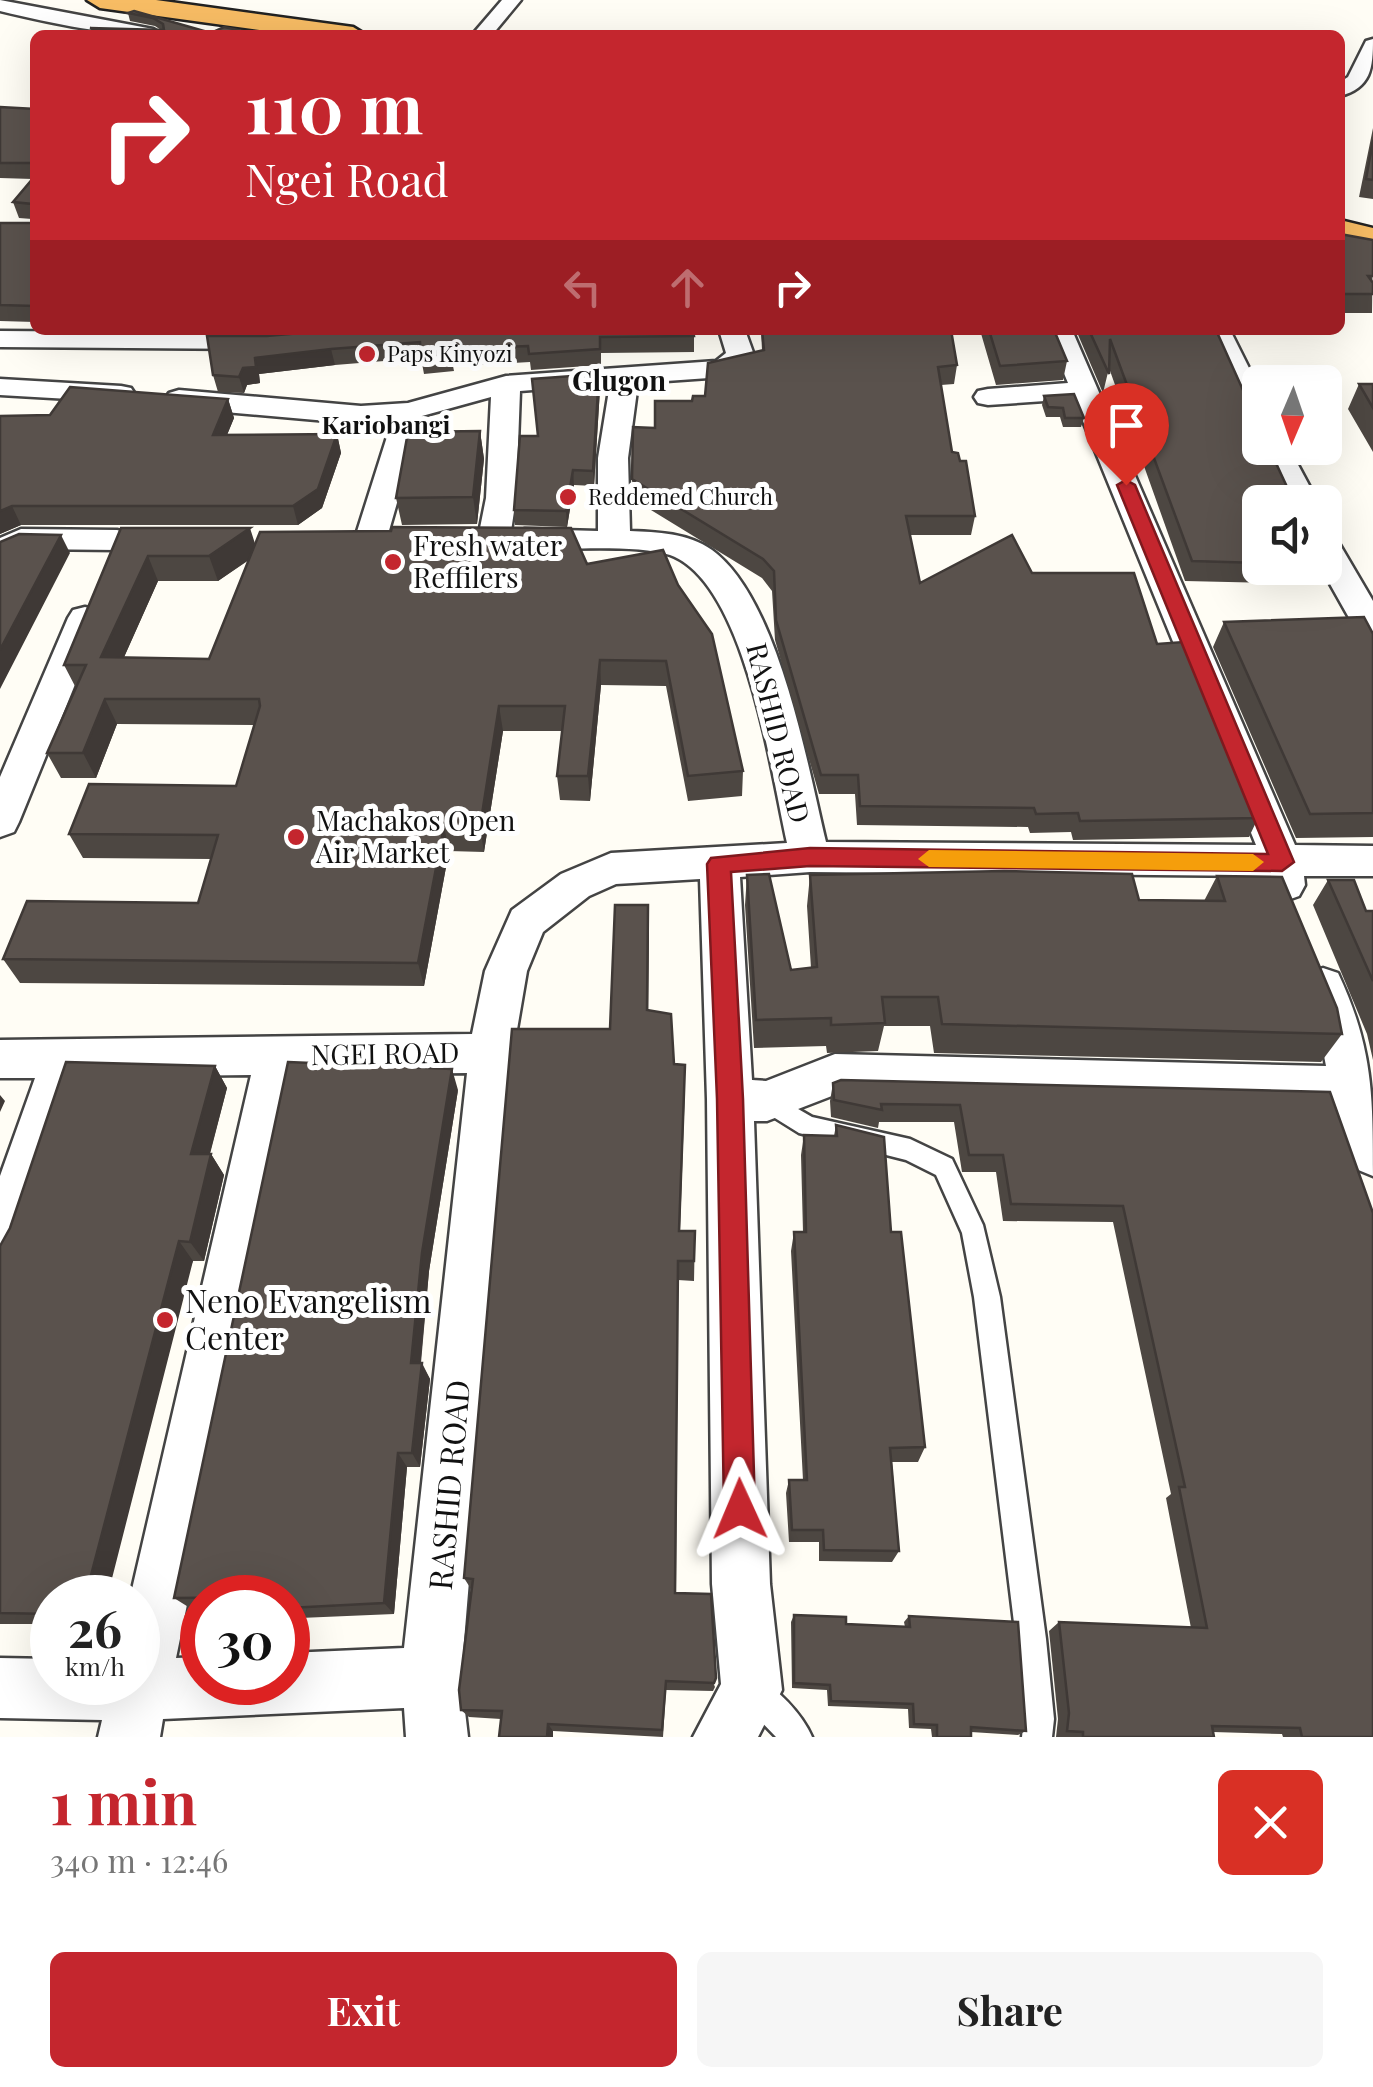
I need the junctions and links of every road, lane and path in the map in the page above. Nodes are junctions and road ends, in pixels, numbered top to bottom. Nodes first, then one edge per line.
1 (100, 0) edge
2 (512, 0) edge
3 (0, 4) edge
4 (123, 30) edge
5 (317, 30) edge
6 (486, 30) edge
7 (1373, 45) edge
8 (1345, 87) edge
9 (1345, 231) edge
10 (1373, 238) edge
11 (734, 335) edge
12 (1061, 335) edge
13 (1219, 335) edge
14 (289, 339) edge
15 (4, 344) edge
16 (625, 375) junction
17 (1242, 381) edge
18 (506, 384) junction
19 (0, 387) edge
20 (1085, 390) junction
21 (988, 396) dead end
22 (409, 411) junction
23 (494, 538) junction
24 (458, 539) edge
25 (117, 540) junction
26 (156, 540) edge
27 (405, 540) edge
28 (331, 541) edge
29 (370, 541) junction
30 (614, 541) junction
31 (0, 551) edge
32 (1342, 575) edge
33 (1373, 631) edge
34 (0, 822) edge
35 (810, 857) junction
36 (1282, 862) junction
37 (1373, 862) edge
38 (719, 864) junction
39 (491, 1054) junction
40 (278, 1056) junction
41 (64, 1058) junction
42 (0, 1059) edge
43 (1352, 1087) junction
44 (749, 1100) junction
45 (1373, 1154) edge
46 (0, 1246) edge
47 (432, 1677) junction
48 (0, 1688) edge
49 (135, 1714) edge
50 (738, 1714) edge
51 (437, 1737) edge
52 (797, 1737) edge
53 (1037, 1737) edge

1 - 5 highway
2 - 6 street
3 - 4 street
7 - 8 street
9 - 10 highway
11 - 16 street
12 - 20 street
13 - 17 street
14 - 15 street
16 - 18 street
16 - 30 street
18 - 22 street
18 - 23 street
19 - 22 street
20 - 21 street
20 - 36 street
22 - 29 street
23 - 24 street, RASHID ROAD
23 - 30 street, RASHID ROAD
25 - 26 street
25 - 31 street
25 - 34 street
27 - 29 street
28 - 29 street
30 - 35 street, RASHID ROAD
32 - 33 street
35 - 36 street, NGEI ROAD
35 - 38 street, NGEI ROAD
36 - 37 street, NGEI ROAD
36 - 43 street
38 - 39 street, NGEI ROAD
38 - 44 street
39 - 40 street, NGEI ROAD
39 - 47 street, RASHID ROAD
40 - 41 street, NGEI ROAD
40 - 49 street
41 - 42 street, NGEI ROAD
41 - 46 street
43 - 44 street
43 - 45 street
44 - 50 street
44 - 53 lane
47 - 49 street
47 - 51 street, RASHID ROAD
48 - 49 street
50 - 52 lane

